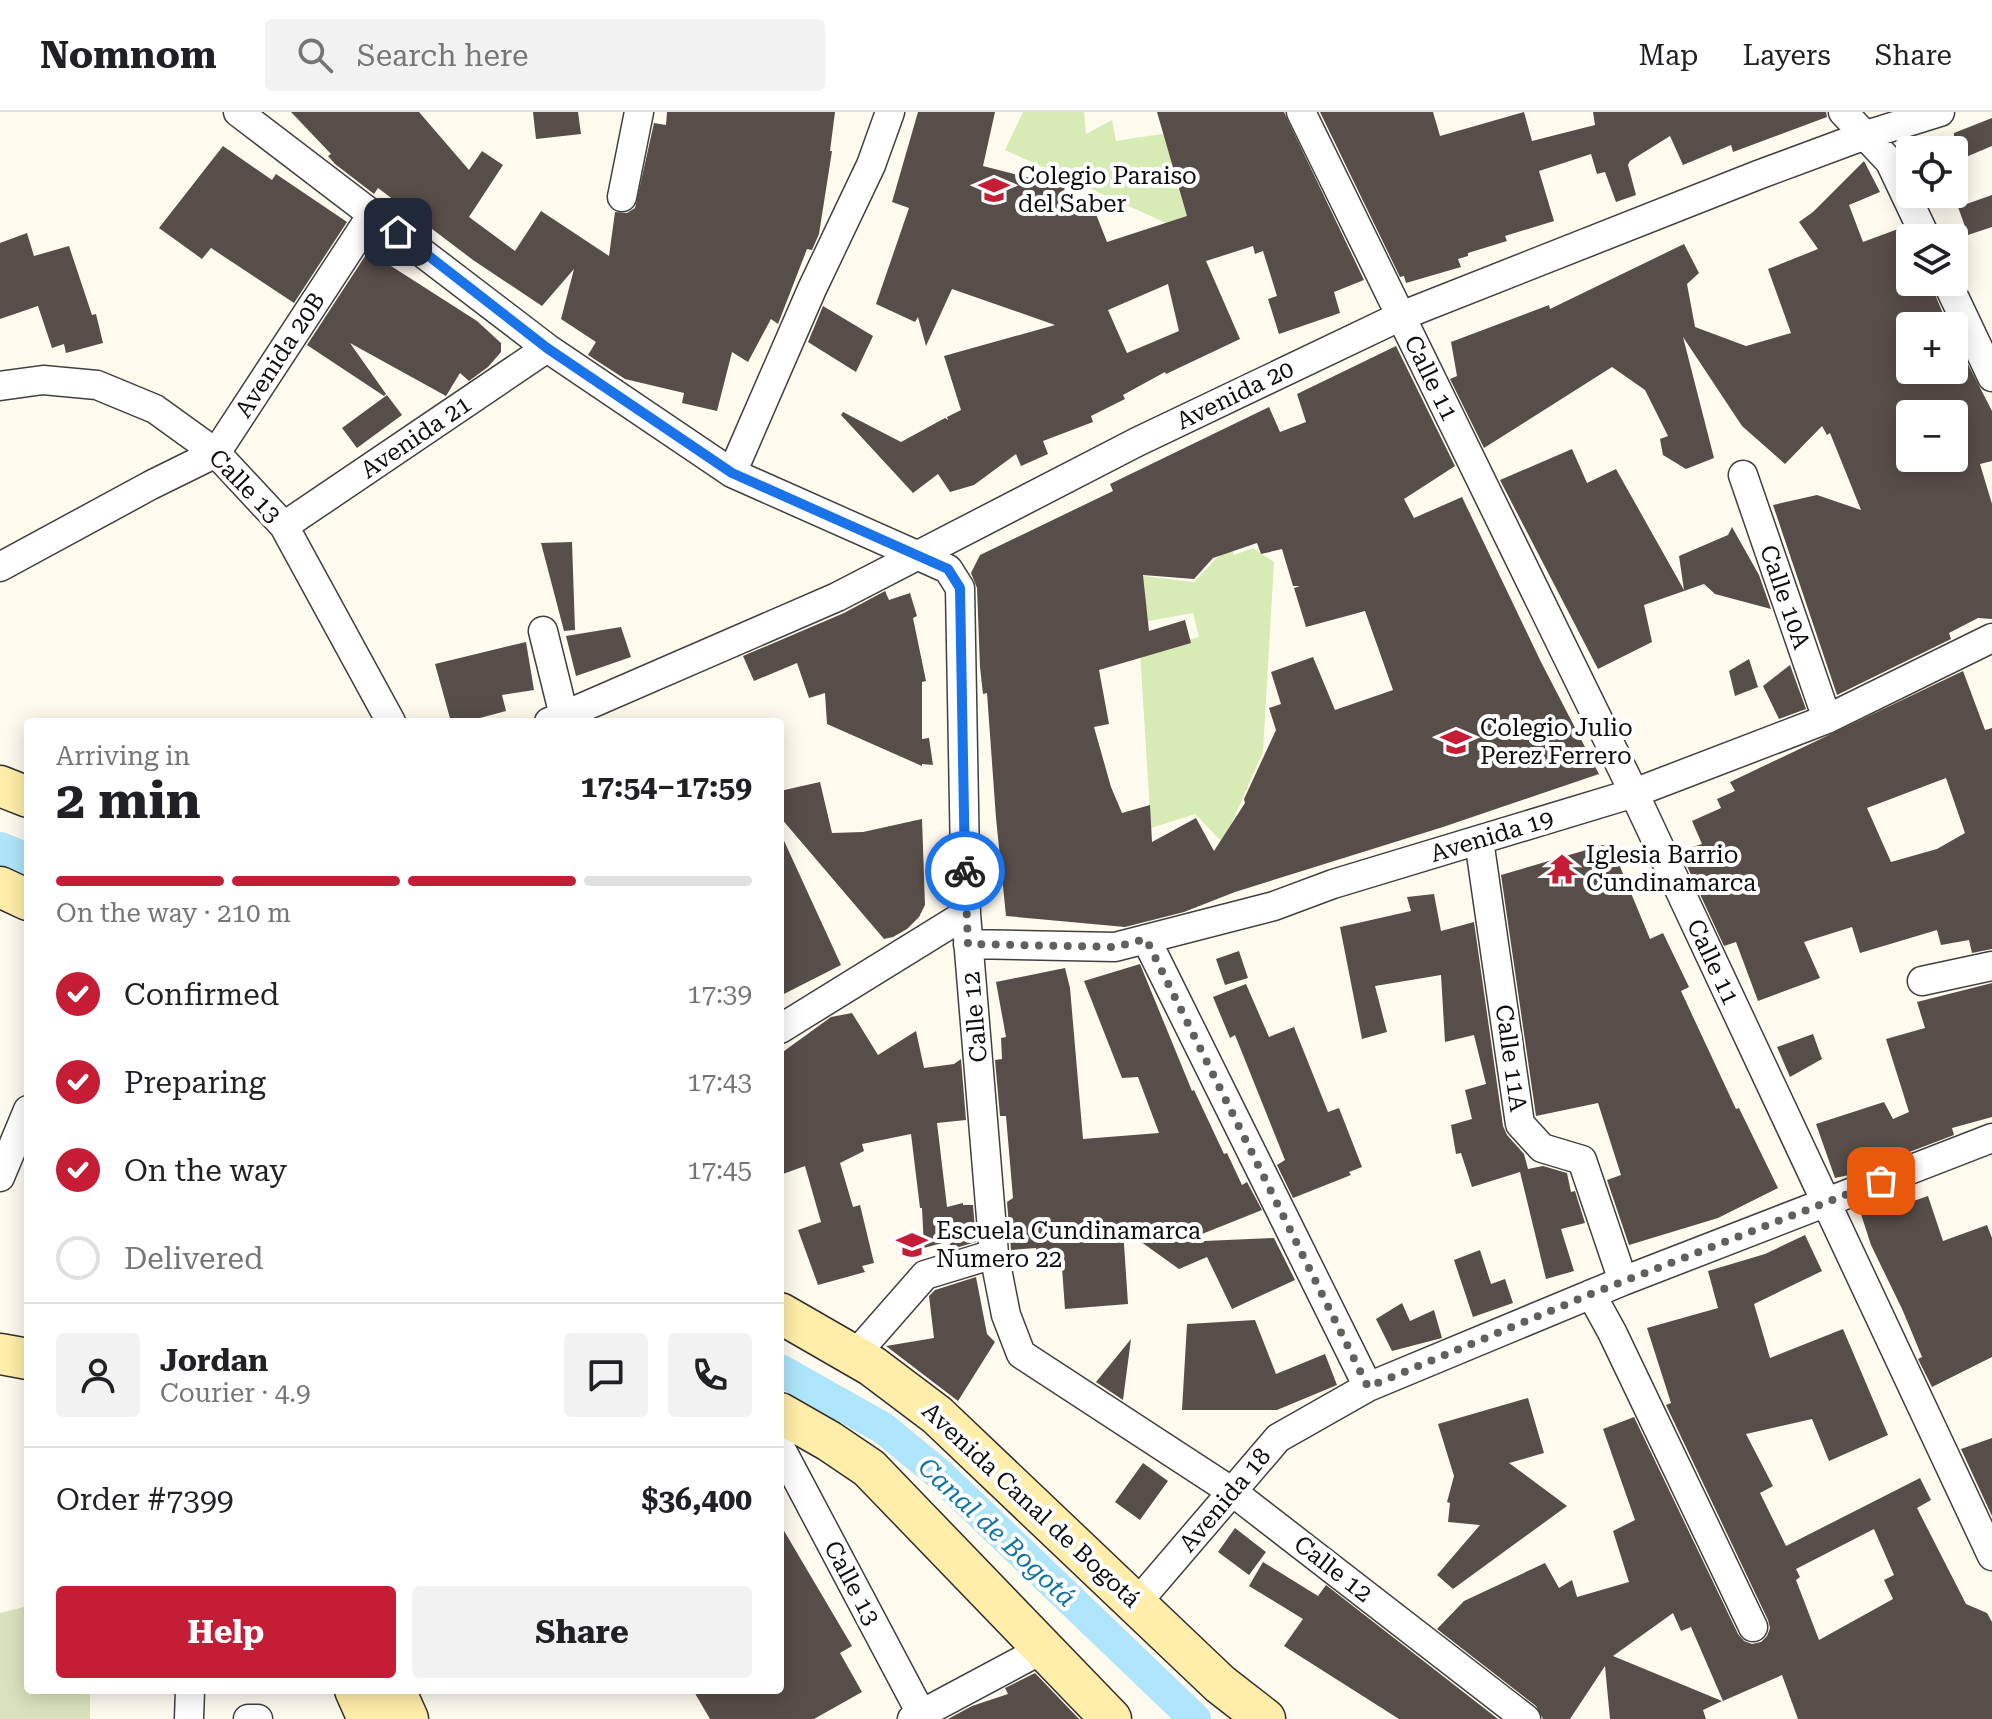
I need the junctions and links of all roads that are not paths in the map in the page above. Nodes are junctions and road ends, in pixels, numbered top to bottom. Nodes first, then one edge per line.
1 (238, 112) edge
2 (639, 112) edge
3 (890, 112) edge
4 (1301, 112) edge
5 (1843, 112) edge
6 (1940, 112) edge
7 (1863, 136) junction
8 (622, 197) dead end
9 (373, 213) junction
10 (1919, 224) edge
11 (1954, 296) edge
12 (1401, 316) junction
13 (547, 348) junction
14 (1992, 377) edge
15 (0, 386) edge
16 (216, 453) junction
17 (732, 473) junction
18 (1743, 475) dead end
19 (284, 526) junction
20 (917, 554) junction
21 (0, 567) edge
22 (543, 631) dead end
23 (1992, 638) edge
24 (389, 718) edge
25 (557, 718) edge
26 (559, 718) edge
27 (1827, 719) junction
28 (0, 786) edge
29 (1634, 793) junction
30 (24, 795) edge
31 (1479, 840) junction
32 (0, 887) edge
33 (24, 898) edge
34 (966, 914) junction
35 (1146, 939) junction
36 (968, 944) junction
37 (1992, 966) edge
38 (1922, 981) dead end
39 (784, 1027) edge
40 (24, 1120) edge
41 (1992, 1138) edge
42 (0, 1177) edge
43 (1826, 1203) junction
44 (994, 1254) junction
45 (1623, 1281) junction
46 (1591, 1294) junction
47 (784, 1315) edge
48 (0, 1354) edge
49 (854, 1356) junction
50 (24, 1358) edge
51 (1368, 1387) junction
52 (784, 1415) edge
53 (784, 1455) edge
54 (1234, 1493) junction
55 (1985, 1524) edge
56 (1992, 1556) edge
57 (1136, 1604) junction
58 (1753, 1627) dead end
59 (1043, 1649) junction
60 (190, 1694) edge
61 (357, 1694) edge
62 (397, 1694) edge
63 (919, 1717) edge
64 (189, 1719) edge
65 (248, 1719) edge
66 (258, 1719) edge
67 (368, 1719) edge
68 (408, 1719) edge
69 (1111, 1719) edge
70 (1265, 1719) edge
71 (1526, 1719) edge

1 - 9 street, Calle 12
2 - 8 street
3 - 17 street
4 - 12 street, Calle 11
5 - 7 street
6 - 7 street, Avenida 20
7 - 10 street
7 - 12 street, Avenida 20
9 - 13 street, Calle 12
9 - 16 street, Avenida 20B
11 - 14 street
12 - 20 street, Avenida 20
12 - 29 street, Calle 11
13 - 17 street, Calle 12
13 - 19 street, Avenida 21
15 - 16 street, Calle 13
16 - 19 street, Calle 13
16 - 21 street
17 - 20 street, Calle 12
18 - 27 street, Calle 10A
19 - 24 street, Calle 13
20 - 26 street, Avenida 20
20 - 34 street, Calle 12
22 - 25 street
23 - 27 street, Avenida 19
27 - 29 street, Avenida 19
28 - 30 main road
29 - 31 street, Avenida 19
29 - 43 street, Calle 11
31 - 35 street, Avenida 19
31 - 45 street, Calle 11A
32 - 33 main road
34 - 36 street, Calle 12
34 - 39 street
35 - 36 street, Avenida 19
35 - 51 street
36 - 44 street, Calle 12
37 - 38 street
40 - 42 street
41 - 43 street, Avenida 18
43 - 45 street, Avenida 18
43 - 55 street, Calle 11
44 - 49 street
44 - 54 street, Calle 12
45 - 46 street, Avenida 18
46 - 51 street, Avenida 18
46 - 58 street
47 - 49 main road, Avenida Canal de Bogotá
48 - 50 main road
49 - 57 main road, Avenida Canal de Bogotá
51 - 54 street, Avenida 18
52 - 59 main road
53 - 63 street, Calle 13
54 - 57 street, Avenida 18
54 - 71 street, Calle 12
55 - 56 street, Calle 11
57 - 70 main road, Avenida Canal de Bogotá
59 - 63 street
59 - 69 main road
60 - 64 street
61 - 67 main road
62 - 68 main road
65 - 66 street

